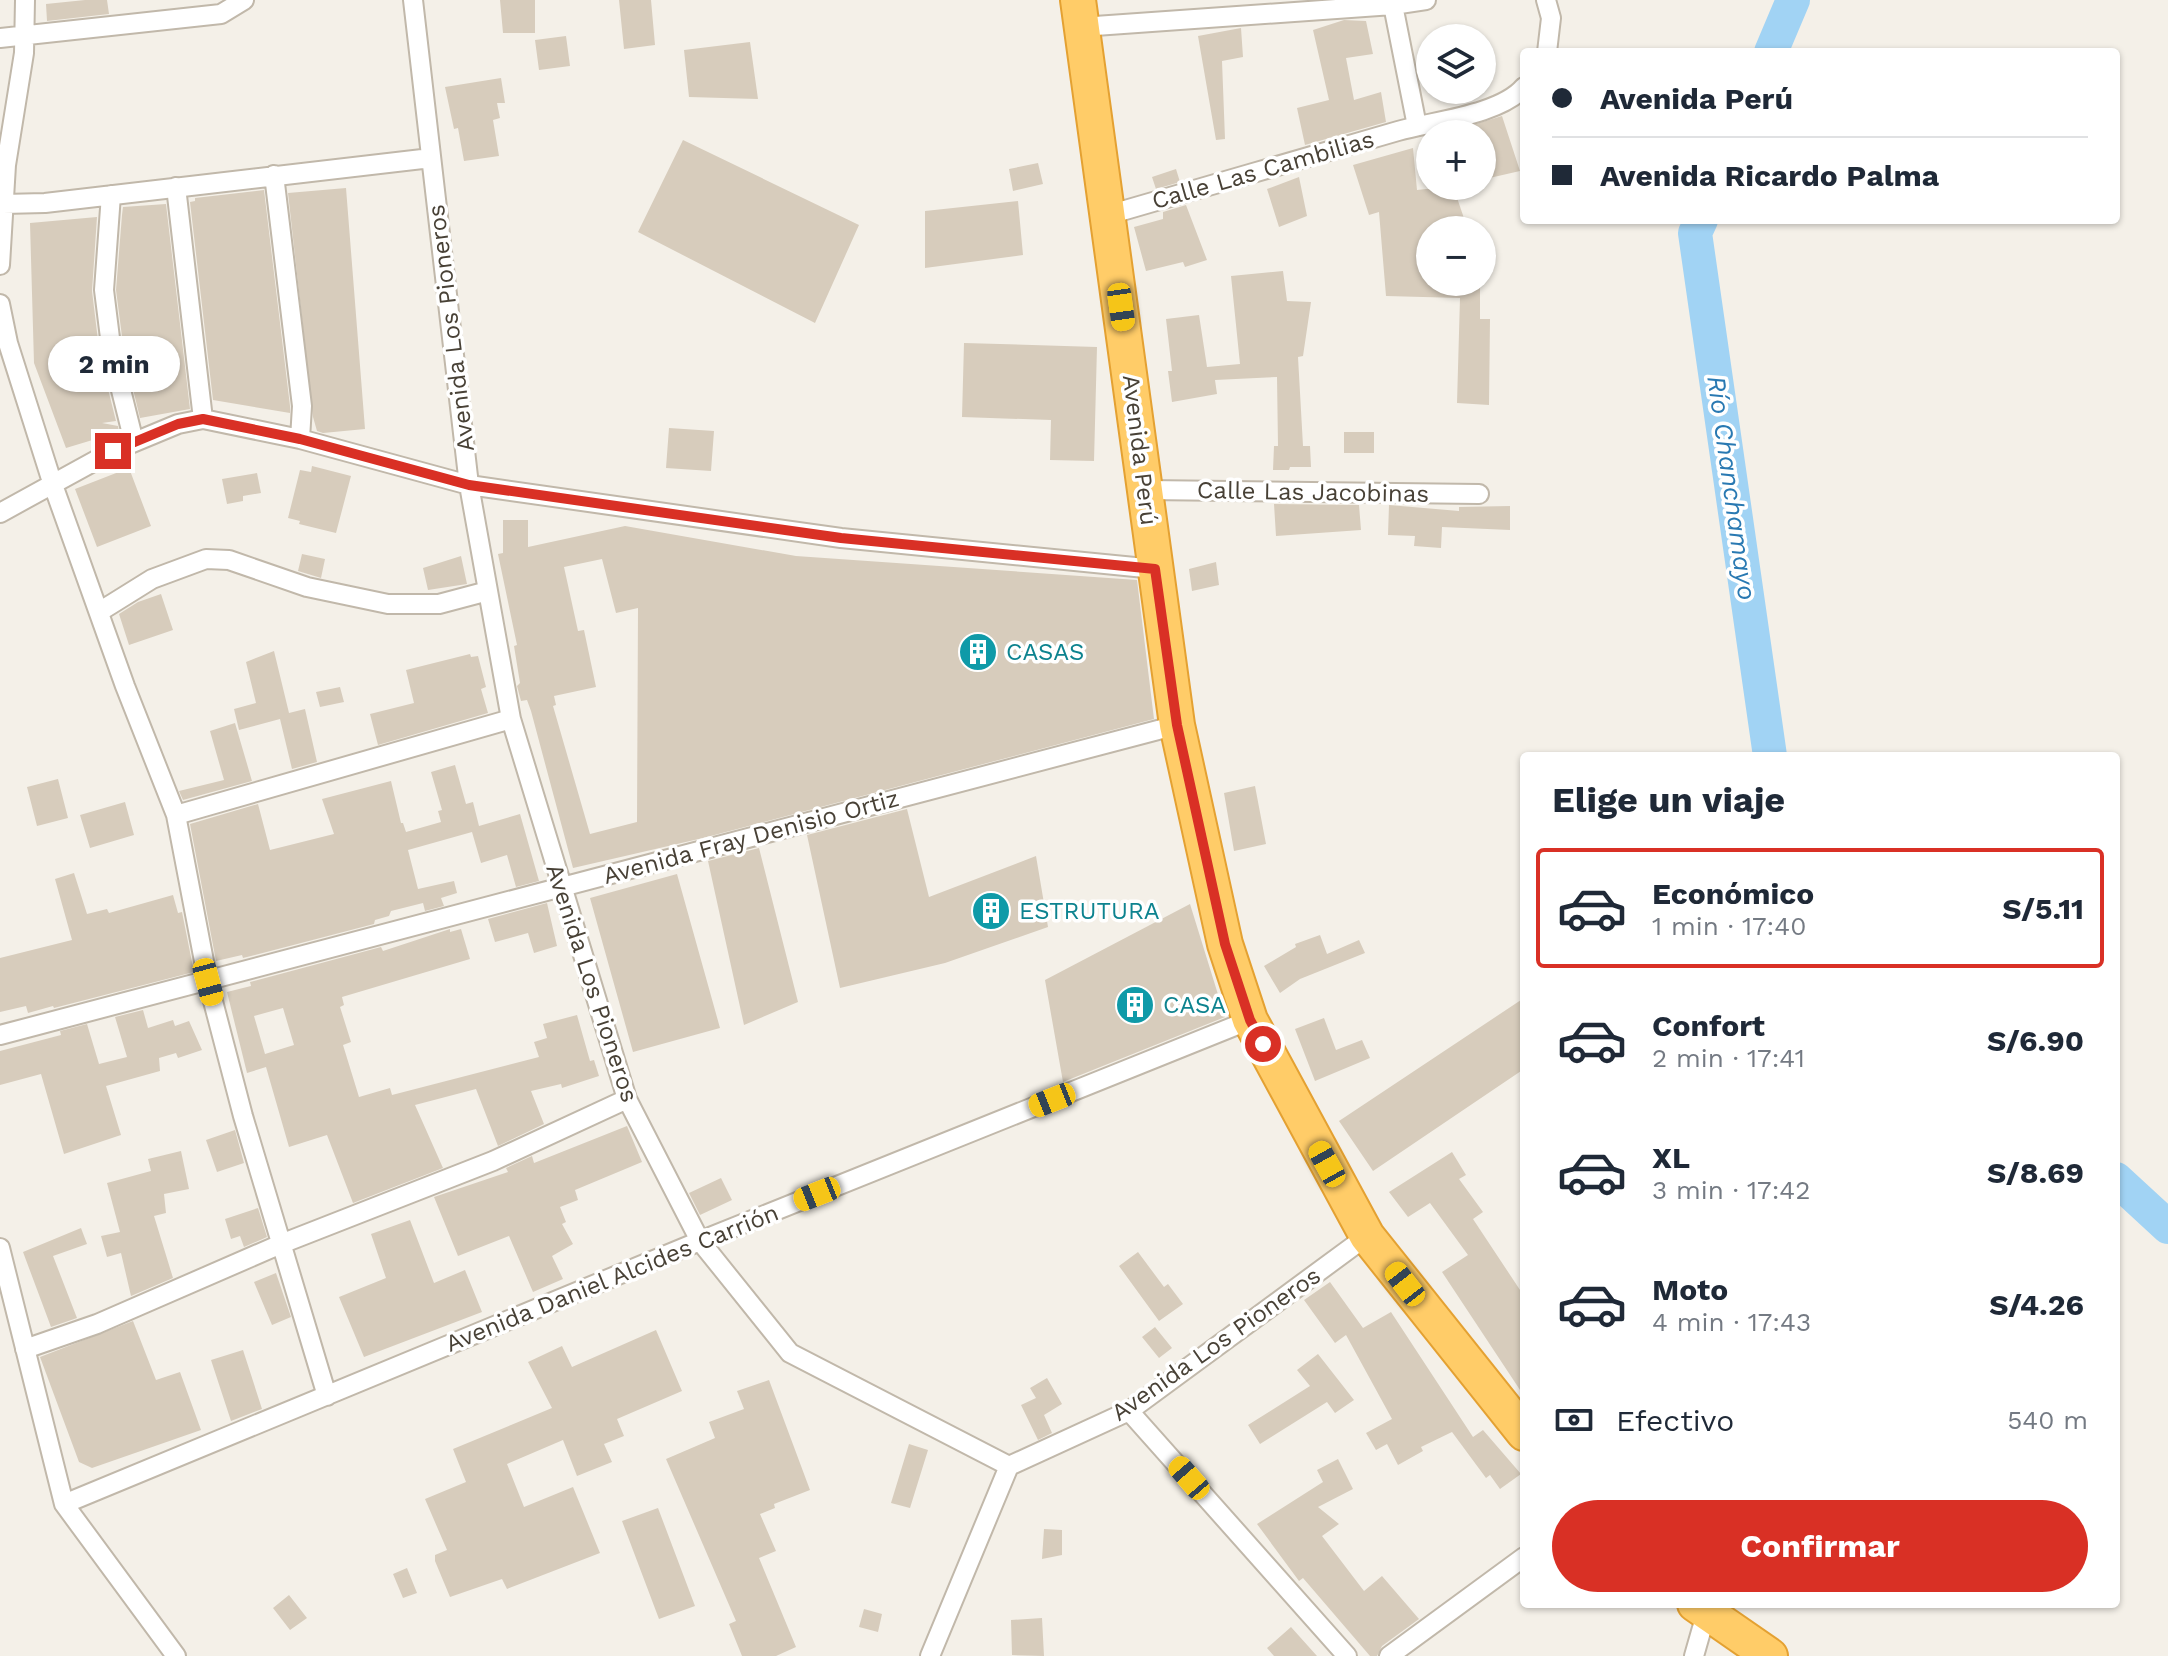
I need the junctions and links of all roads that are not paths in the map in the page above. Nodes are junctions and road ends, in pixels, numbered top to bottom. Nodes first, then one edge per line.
1 (25, 0) edge
2 (244, 0) edge
3 (413, 0) edge
4 (1426, 0) edge
5 (1546, 0) edge
6 (1392, 2) edge
7 (1079, 13) edge
8 (24, 36) junction
9 (0, 38) edge
10 (1547, 48) edge
11 (1520, 92) edge
12 (1442, 120) edge
13 (1416, 121) edge
14 (1416, 126) edge
15 (431, 158) junction
16 (274, 175) junction
17 (176, 187) junction
18 (111, 195) junction
19 (3, 204) junction
20 (1108, 215) junction
21 (0, 265) edge
22 (0, 304) edge
23 (203, 419) junction
24 (300, 439) junction
25 (134, 442) junction
26 (52, 482) junction
27 (469, 485) junction
28 (1147, 490) junction
29 (1479, 494) dead end
30 (0, 513) edge
31 (1155, 569) junction
32 (488, 591) junction
33 (99, 612) junction
34 (511, 719) junction
35 (1177, 725) junction
36 (176, 815) junction
37 (561, 888) junction
38 (208, 982) junction
39 (1250, 1020) junction
40 (0, 1035) edge
41 (627, 1099) junction
42 (1367, 1236) junction
43 (700, 1241) junction
44 (281, 1244) junction
45 (0, 1248) edge
46 (25, 1349) junction
47 (327, 1396) junction
48 (1129, 1411) junction
49 (1520, 1428) edge
50 (1009, 1466) junction
51 (64, 1504) junction
52 (1520, 1560) edge
53 (1701, 1609) edge
54 (176, 1656) edge
55 (930, 1656) edge
56 (1347, 1656) edge
57 (1389, 1656) edge
58 (1694, 1656) edge
59 (1770, 1656) edge

1 - 8 street
2 - 8 street
3 - 15 street, Avenida Los Pioneros
4 - 6 street
5 - 10 street
6 - 7 street
6 - 13 street
7 - 20 highway, Avenida Perú
8 - 9 street
8 - 19 street
11 - 12 street, Calle Las Cambilias
14 - 20 street, Calle Las Cambilias
15 - 16 street
15 - 27 street, Avenida Los Pioneros
16 - 17 street
16 - 24 street
17 - 18 street
17 - 23 street
18 - 19 street
18 - 25 street
19 - 21 street
20 - 28 highway, Avenida Perú
22 - 26 street
23 - 24 street
23 - 25 street
24 - 27 street
25 - 26 street
26 - 30 street
26 - 33 street
27 - 31 street
27 - 32 street, Avenida Los Pioneros
28 - 29 street, Calle Las Jacobinas
28 - 31 highway, Avenida Perú
31 - 35 highway, Avenida Perú
32 - 33 street
32 - 34 street, Avenida Los Pioneros
33 - 36 street
34 - 36 street
34 - 37 street, Avenida Los Pioneros
35 - 37 street, Avenida Fray Denisio Ortiz
35 - 39 highway, Avenida Perú
36 - 38 street
37 - 38 street, Avenida Fray Denisio Ortiz
37 - 41 street, Avenida Los Pioneros
38 - 40 street, Avenida Fray Denisio Ortiz
38 - 44 street
39 - 42 highway, Avenida Perú
39 - 43 street, Avenida Daniel Alcides Carrión
41 - 43 street, Avenida Los Pioneros
41 - 44 street
42 - 48 street, Avenida Los Pioneros
42 - 49 highway, Avenida Perú
43 - 47 street, Avenida Daniel Alcides Carrión
43 - 50 street, Avenida Los Pioneros
44 - 46 street
44 - 47 street
45 - 46 street
46 - 51 street
47 - 51 street, Avenida Daniel Alcides Carrión
48 - 50 street, Avenida Los Pioneros
48 - 56 street
50 - 55 street
51 - 54 street
52 - 57 street
53 - 58 street
53 - 59 highway

